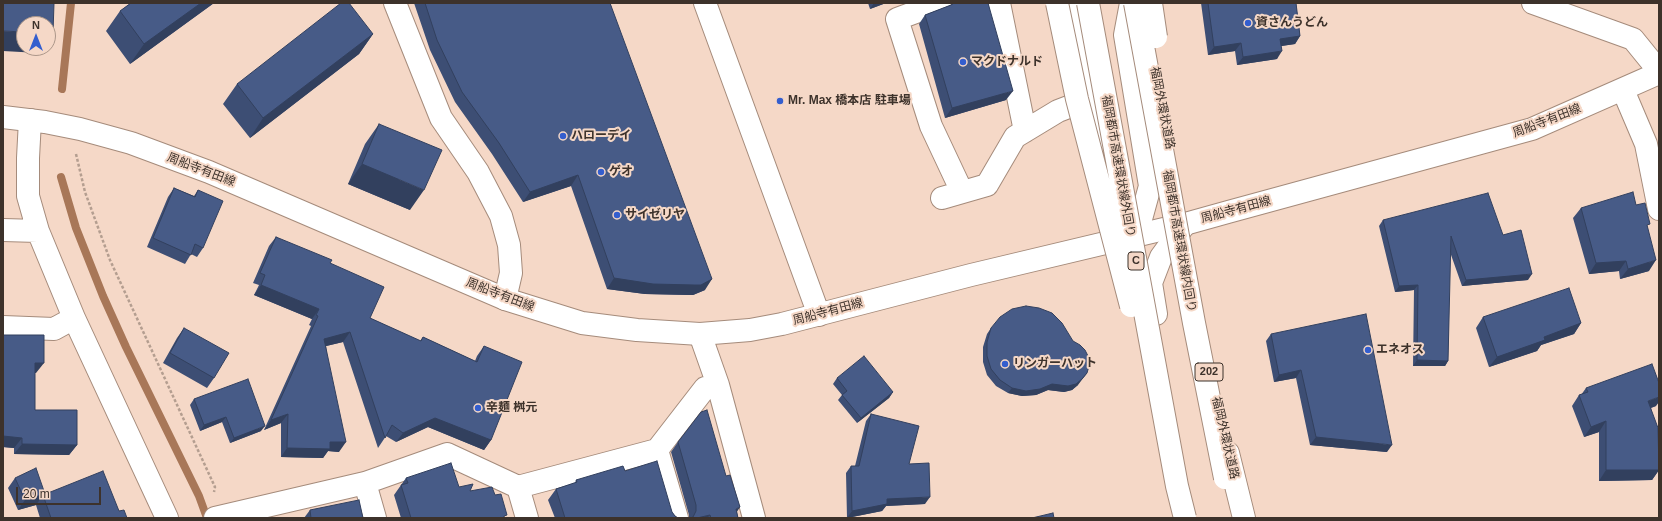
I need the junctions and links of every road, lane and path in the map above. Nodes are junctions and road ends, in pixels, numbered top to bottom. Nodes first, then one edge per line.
1 (395, 3) edge
2 (705, 3) edge
3 (940, 3) edge
4 (999, 3) edge
5 (1057, 3) edge
6 (1076, 3) edge
7 (1088, 3) edge
8 (1131, 3) edge
9 (1135, 3) edge
10 (1141, 3) edge
11 (1151, 3) edge
12 (1533, 3) edge
13 (1659, 72) edge
14 (1623, 90) junction
15 (1092, 98) junction
16 (3, 117) edge
17 (30, 120) junction
18 (80, 129) junction
19 (1025, 131) junction
20 (1659, 209) edge
21 (1185, 224) junction
22 (3, 230) edge
23 (38, 231) junction
24 (1119, 239) junction
25 (505, 299) junction
26 (819, 314) junction
27 (74, 318) junction
28 (3, 326) edge
29 (700, 334) junction
30 (718, 386) junction
31 (658, 450) junction
32 (1225, 478) junction
33 (365, 483) junction
34 (1173, 486) junction
35 (518, 487) junction
36 (214, 495) dead end
37 (167, 518) edge
38 (215, 518) edge
39 (375, 518) edge
40 (528, 518) edge
41 (677, 518) edge
42 (754, 518) edge
43 (1175, 518) edge
44 (1185, 518) edge
45 (1234, 518) edge
46 (1244, 518) edge

1 - 25 main road
2 - 26 main road
3 - 19 main road
4 - 19 main road
5 - 34 main road, bridge
6 - 15 main road
7 - 34 main road, 福岡都市高速環状線外回り / C, bridge
8 - 24 main road
9 - 32 main road, 福岡都市高速環状線内回り, bridge
10 - 21 main road, 福岡外環状道路 / 202
11 - 32 main road, 福岡都市高速環状線内回り, bridge
12 - 13 main road
13 - 14 main road, 周船寺有田線
14 - 20 main road
14 - 21 main road, 周船寺有田線
15 - 19 main road
15 - 24 main road
16 - 17 main road, 周船寺有田線
17 - 18 main road, 周船寺有田線
17 - 23 main road
18 - 25 main road, 周船寺有田線
18 - 36 path
21 - 24 main road, 周船寺有田線
21 - 34 main road
21 - 46 main road, 福岡外環状道路 / 202
22 - 23 main road
23 - 27 main road
24 - 26 main road, 周船寺有田線
24 - 34 main road
25 - 29 main road, 周船寺有田線
26 - 29 main road, 周船寺有田線
27 - 28 main road
27 - 37 main road
29 - 30 main road
30 - 31 main road
30 - 42 main road
31 - 35 main road
31 - 41 main road
32 - 45 main road, 福岡都市高速環状線内回り
33 - 35 main road
33 - 38 main road
33 - 39 main road
34 - 43 main road
34 - 44 main road, 福岡都市高速環状線外回り / C, bridge
35 - 40 main road

